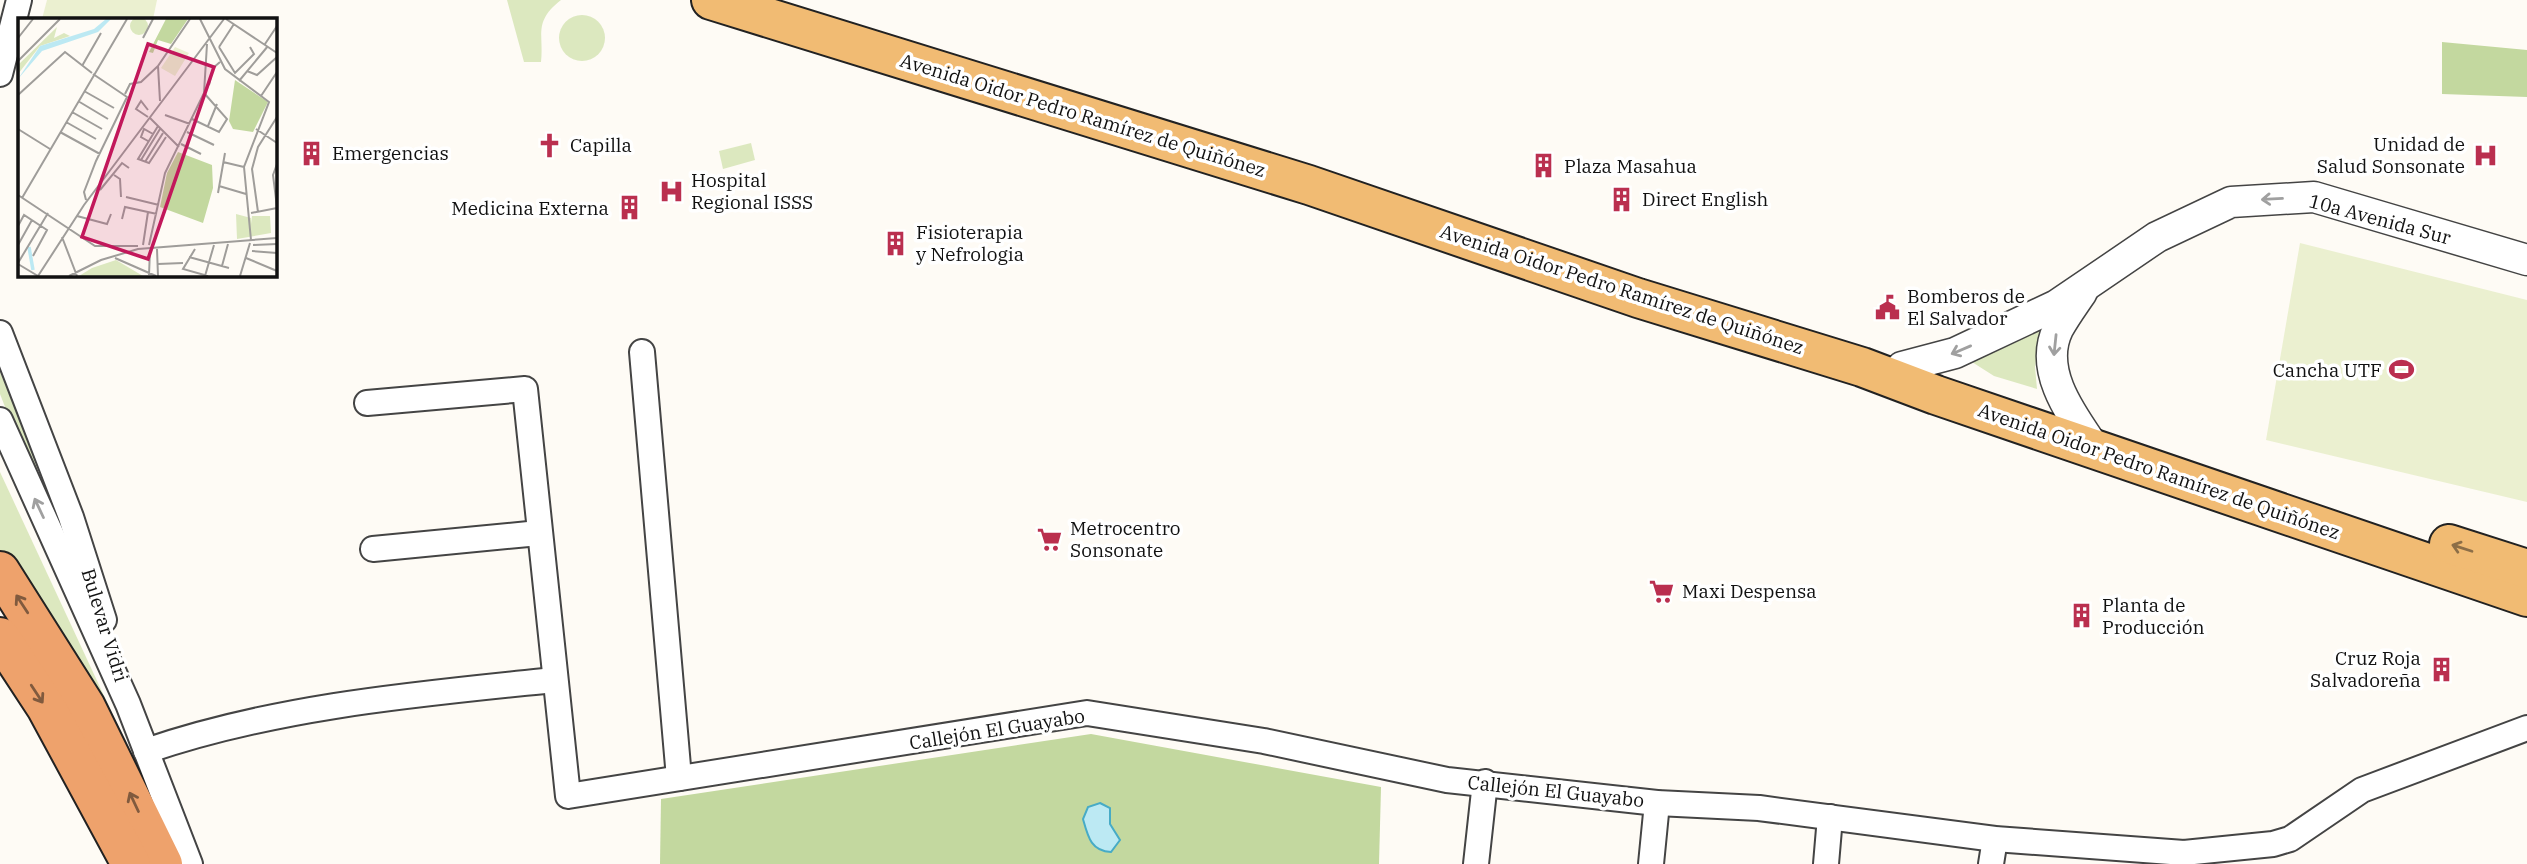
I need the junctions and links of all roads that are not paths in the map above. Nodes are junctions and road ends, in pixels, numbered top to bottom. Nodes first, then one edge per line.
1 (19, 0) edge
2 (711, 0) edge
3 (780, 0) edge
4 (0, 74) edge
5 (2527, 260) edge
6 (2086, 285) junction
7 (0, 333) edge
8 (642, 352) dead end
9 (1902, 367) junction
10 (367, 403) dead end
11 (0, 420) edge
12 (2086, 436) junction
13 (539, 533) junction
14 (373, 550) dead end
15 (2527, 569) edge
16 (0, 571) edge
17 (2527, 597) edge
18 (0, 636) edge
19 (554, 680) junction
20 (128, 704) junction
21 (2527, 728) edge
22 (146, 751) junction
23 (679, 778) junction
24 (1485, 782) junction
25 (1657, 803) junction
26 (1830, 817) junction
27 (1995, 839) junction
28 (2182, 858) edge
29 (131, 864) edge
30 (163, 864) edge
31 (190, 864) edge
32 (1476, 864) edge
33 (1651, 864) edge
34 (1826, 864) edge
35 (1991, 864) edge

1 - 4 street
2 - 12 main road, Avenida Oidor Pedro Ramírez de Quiñónez
3 - 9 main road, Avenida Oidor Pedro Ramírez de Quiñónez
5 -> 6 street, 10a Avenida Sur
6 -> 9 street, 10a Avenida Sur
6 -> 12 street, 10a Avenida Sur
7 - 20 street, Bulevar Vidri
8 - 23 street
9 - 12 main road, Avenida Oidor Pedro Ramírez de Quiñónez
10 - 13 street
20 -> 11 street, Bulevar Vidri
15 -> 12 main road, Avenida Oidor Pedro Ramírez de Quiñónez
12 - 17 main road, Avenida Oidor Pedro Ramírez de Quiñónez
13 - 14 street
13 - 19 street
30 -> 16 highway
18 -> 29 highway
19 - 22 street
19 - 23 street, Callejón El Guayabo
20 - 22 street
21 - 28 street, Callejón El Guayabo
22 - 31 street
23 - 24 street, Callejón El Guayabo
24 - 25 street, Callejón El Guayabo
24 - 32 street
25 - 26 street, Callejón El Guayabo
25 - 33 street
26 - 27 street, Callejón El Guayabo
26 - 34 street
27 - 28 street, Callejón El Guayabo
27 - 35 street

